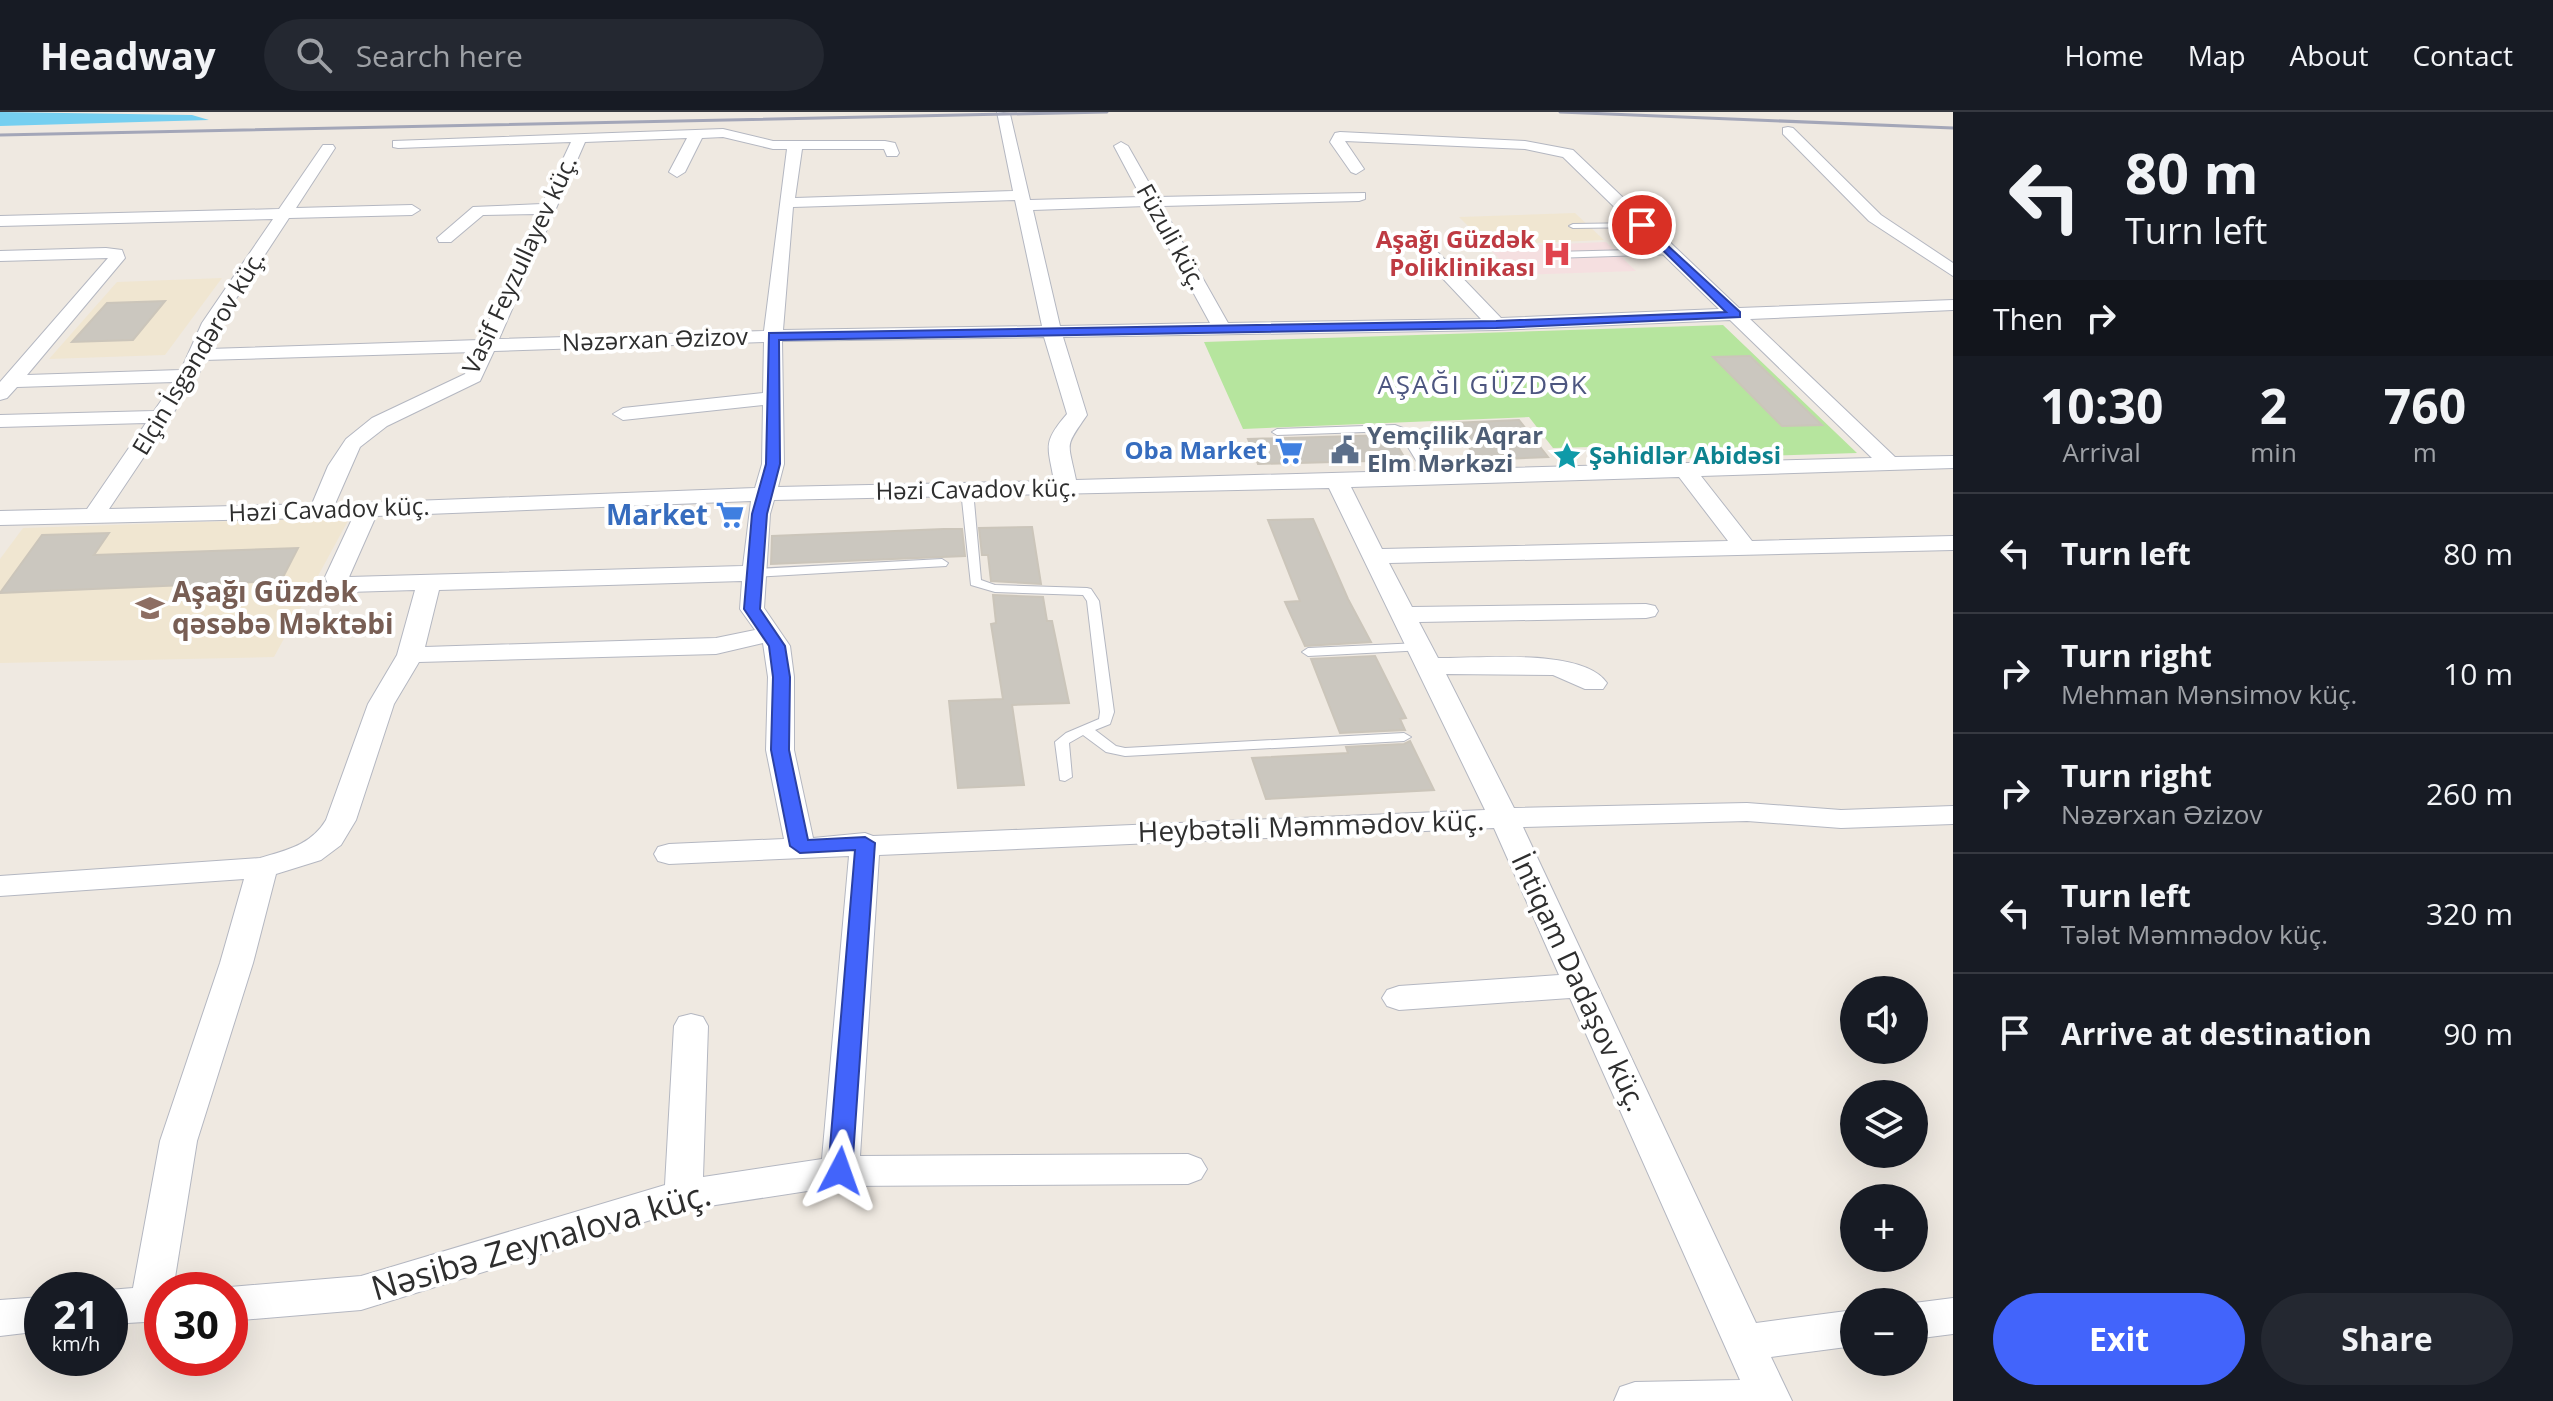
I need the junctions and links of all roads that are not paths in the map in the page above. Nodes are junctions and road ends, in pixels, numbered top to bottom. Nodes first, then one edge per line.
1 (1003, 113) edge
2 (1788, 131) dead end
3 (698, 134) junction
4 (580, 138) junction
5 (398, 144) dead end
6 (795, 146) junction
7 (1121, 146) dead end
8 (328, 148) dead end
9 (892, 153) dead end
10 (1356, 169) dead end
11 (677, 172) dead end
12 (1359, 196) dead end
13 (1022, 200) junction
14 (786, 203) junction
15 (1151, 203) junction
16 (550, 209) junction
17 (412, 210) dead end
18 (283, 215) junction
19 (0, 221) edge
20 (1642, 225) junction
21 (1573, 226) dead end
22 (445, 238) dead end
23 (1420, 244) dead end
24 (1672, 252) junction
25 (1553, 255) dead end
26 (0, 256) edge
27 (1953, 271) edge
28 (1953, 305) edge
29 (1736, 315) junction
30 (1496, 324) junction
31 (1222, 329) junction
32 (1052, 331) junction
33 (773, 336) junction
34 (488, 345) junction
35 (197, 355) junction
36 (188, 376) junction
37 (6, 387) edge
38 (771, 398) junction
39 (623, 414) dead end
40 (159, 417) junction
41 (0, 421) edge
42 (1277, 432) dead end
43 (1953, 462) edge
44 (1889, 463) junction
45 (1684, 469) junction
46 (1432, 478) junction
47 (1337, 481) junction
48 (1066, 488) junction
49 (967, 490) junction
50 (765, 494) junction
51 (368, 510) junction
52 (321, 511) junction
53 (94, 515) junction
54 (3, 521) edge
55 (1953, 543) edge
56 (1746, 549) junction
57 (1375, 556) junction
58 (942, 563) dead end
59 (755, 573) junction
60 (429, 583) junction
61 (1646, 611) dead end
62 (1405, 615) junction
63 (771, 634) junction
64 (1308, 652) dead end
65 (410, 655) junction
66 (1424, 657) junction
67 (1594, 683) dead end
68 (1087, 731) junction
69 (1404, 737) dead end
70 (1065, 777) dead end
71 (1953, 815) edge
72 (1504, 818) junction
73 (865, 843) junction
74 (800, 846) junction
75 (669, 854) dead end
76 (262, 868) junction
77 (0, 886) edge
78 (1580, 985) junction
79 (1399, 998) dead end
80 (691, 1026) dead end
81 (1188, 1169) dead end
82 (840, 1171) junction
83 (683, 1195) junction
84 (158, 1272) edge
85 (248, 1302) edge
86 (24, 1316) edge
87 (1953, 1316) edge
88 (0, 1318) edge
89 (1928, 1319) edge
90 (1840, 1330) edge
91 (1745, 1342) junction
92 (1770, 1399) edge
93 (1635, 1401) edge

1 - 13 street
2 - 27 street
3 - 4 street
3 - 6 street
3 - 11 street
4 - 5 street
4 - 16 street, Vasif Feyzullayev küç.
6 - 9 street
6 - 14 street
7 - 15 street, Füzuli küç.
8 - 18 street, Elçin İsgəndərov küç.
10 - 20 street
12 - 15 street
13 - 14 street
13 - 15 street
13 - 32 street
14 - 33 street
15 - 31 street, Füzuli küç.
16 - 22 street
16 - 34 street, Vasif Feyzullayev küç.
17 - 18 street
18 - 19 street
18 - 35 street, Elçin İsgəndərov küç.
20 - 21 lane
20 - 24 street
23 - 30 street
24 - 25 lane
24 - 29 street
26 - 37 street
28 - 29 street, Nəzərxan Əzizov
29 - 30 street, Nəzərxan Əzizov
29 - 44 street
30 - 31 street, Nəzərxan Əzizov
31 - 32 street, Nəzərxan Əzizov
32 - 33 street, Nəzərxan Əzizov
32 - 48 street
33 - 34 street, Nəzərxan Əzizov
33 - 38 street
34 - 35 street, Nəzərxan Əzizov
34 - 52 street, Vasif Feyzullayev küç.
35 - 36 street, Elçin İsgəndərov küç.
36 - 37 street
36 - 40 street, Elçin İsgəndərov küç.
38 - 39 street
38 - 50 street
40 - 41 street
40 - 53 street, Elçin İsgəndərov küç.
42 - 46 lane
43 - 44 street, Həzi Cavadov küç.
44 - 45 street, Həzi Cavadov küç.
45 - 46 street, Həzi Cavadov küç.
45 - 56 street
46 - 47 street, Həzi Cavadov küç.
47 - 48 street, Həzi Cavadov küç.
47 - 57 street, İntiqam Dadaşov küç.
48 - 49 street, Həzi Cavadov küç.
49 - 50 street, Həzi Cavadov küç.
49 - 68 lane
50 - 51 street, Həzi Cavadov küç.
50 - 59 street
51 - 52 street, Həzi Cavadov küç.
51 - 60 street
52 - 53 street, Həzi Cavadov küç.
53 - 54 street, Həzi Cavadov küç.
55 - 56 street
56 - 57 street
57 - 62 street, İntiqam Dadaşov küç.
58 - 59 lane
59 - 60 street
59 - 63 street
60 - 65 street
61 - 62 street
62 - 66 street, İntiqam Dadaşov küç.
63 - 65 street
63 - 74 street
64 - 66 lane
65 - 76 street
66 - 67 street
66 - 72 street, İntiqam Dadaşov küç.
68 - 69 lane
68 - 70 lane
71 - 72 street, Heybətəli Məmmədov küç.
72 - 73 street, Heybətəli Məmmədov küç.
72 - 78 street, İntiqam Dadaşov küç.
73 - 74 street, Heybətəli Məmmədov küç.
73 - 82 street
74 - 75 street, Heybətəli Məmmədov küç.
76 - 77 street
76 - 84 street
78 - 79 street
78 - 91 street, İntiqam Dadaşov küç.
80 - 83 street
81 - 82 street, Nəsibə Zeynalova küç.
82 - 83 street, Nəsibə Zeynalova küç.
83 - 85 street, Nəsibə Zeynalova küç.
86 - 88 street
87 - 89 street
90 - 91 street
91 - 92 street, İntiqam Dadaşov küç.
92 - 93 street

